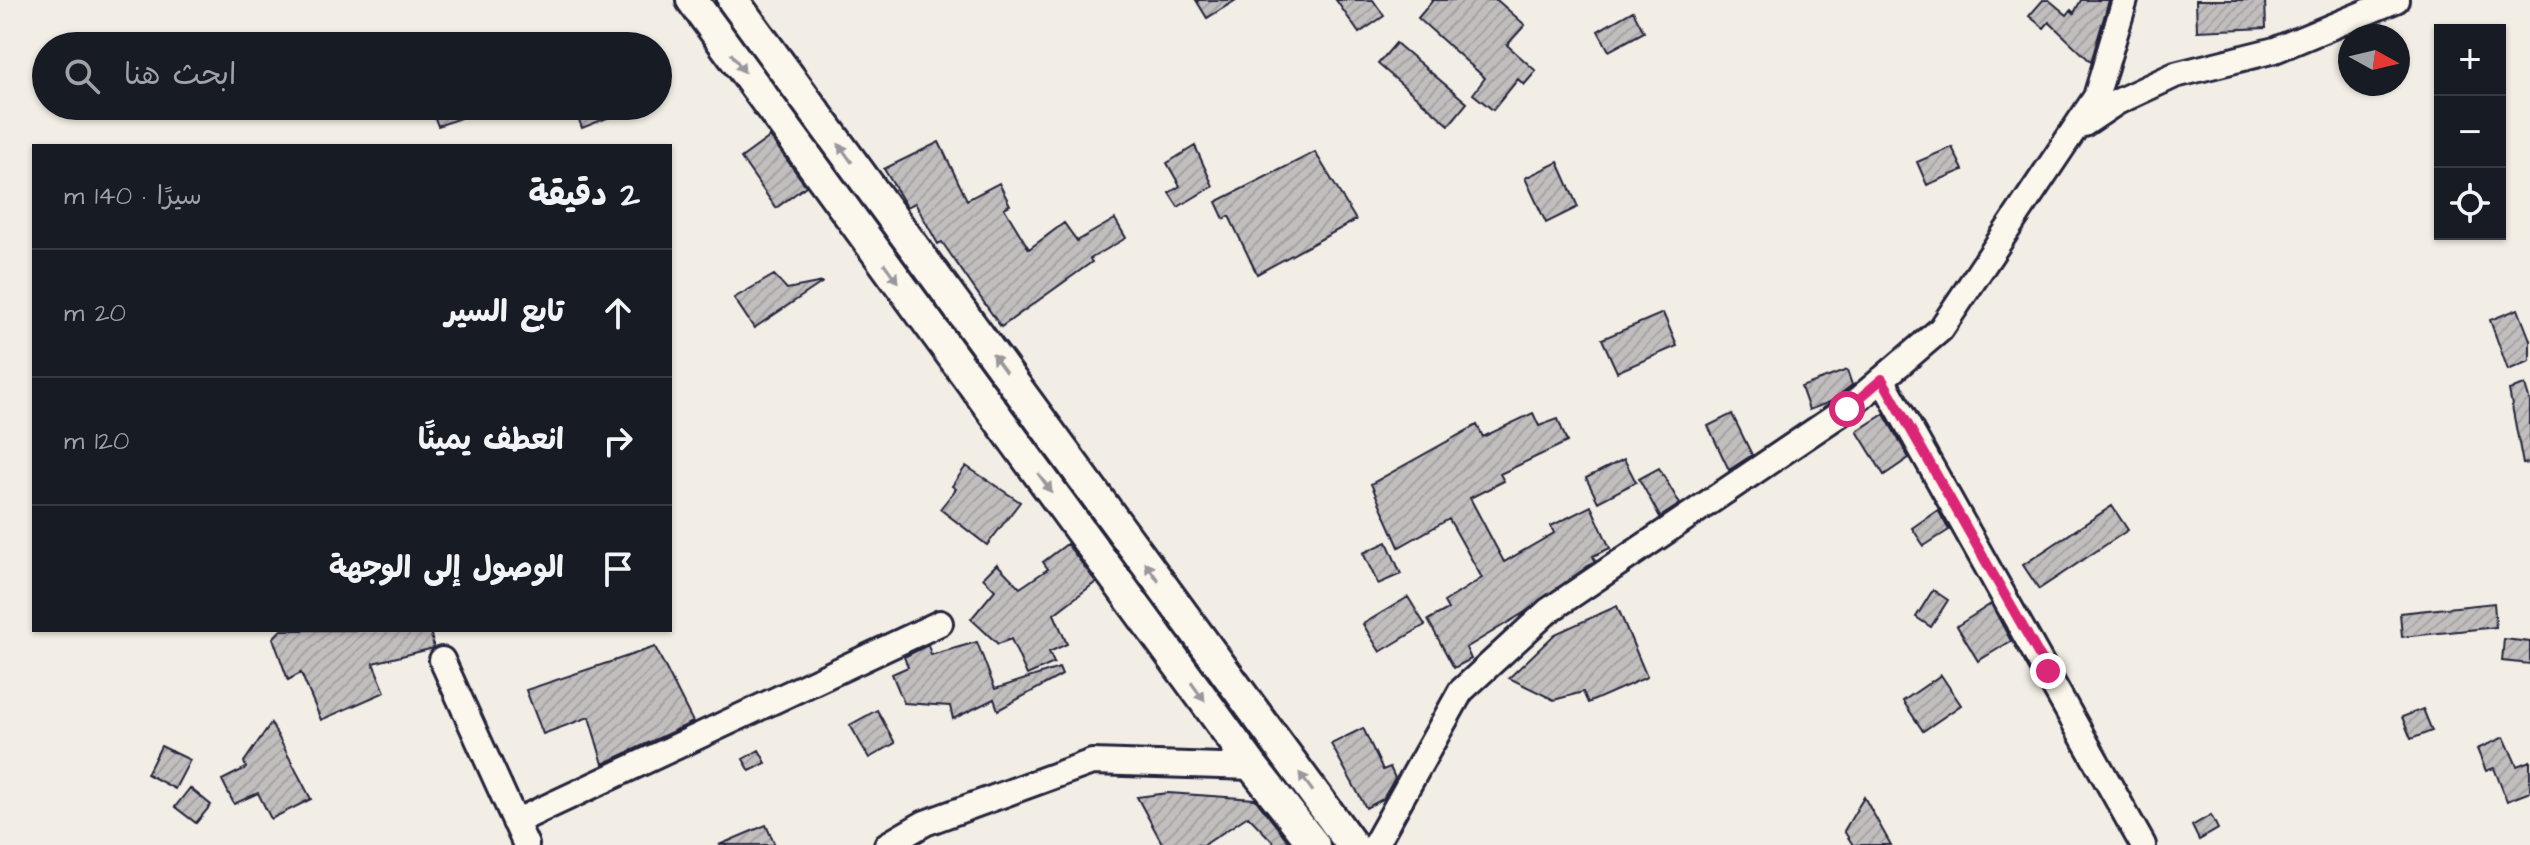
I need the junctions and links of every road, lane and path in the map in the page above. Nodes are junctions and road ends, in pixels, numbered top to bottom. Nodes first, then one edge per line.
1 (692, 0) edge
2 (733, 0) edge
3 (2125, 0) edge
4 (2396, 0) edge
5 (2072, 132) junction
6 (1882, 379) junction
7 (940, 623) dead end
8 (442, 660) dead end
9 (1246, 700) junction
10 (1220, 723) junction
11 (1253, 767) junction
12 (515, 822) junction
13 (526, 845) edge
14 (887, 845) edge
15 (1314, 845) edge
16 (1352, 845) edge
17 (1375, 845) edge
18 (2143, 845) edge

1 -> 10 main road
9 -> 2 main road
3 - 5 street
4 - 5 street
5 - 6 street
6 - 17 street
6 - 18 street
7 - 12 street
8 - 12 street
9 - 10 main road
16 -> 9 main road
10 - 11 main road
11 - 14 street
11 - 15 main road
12 - 13 street

